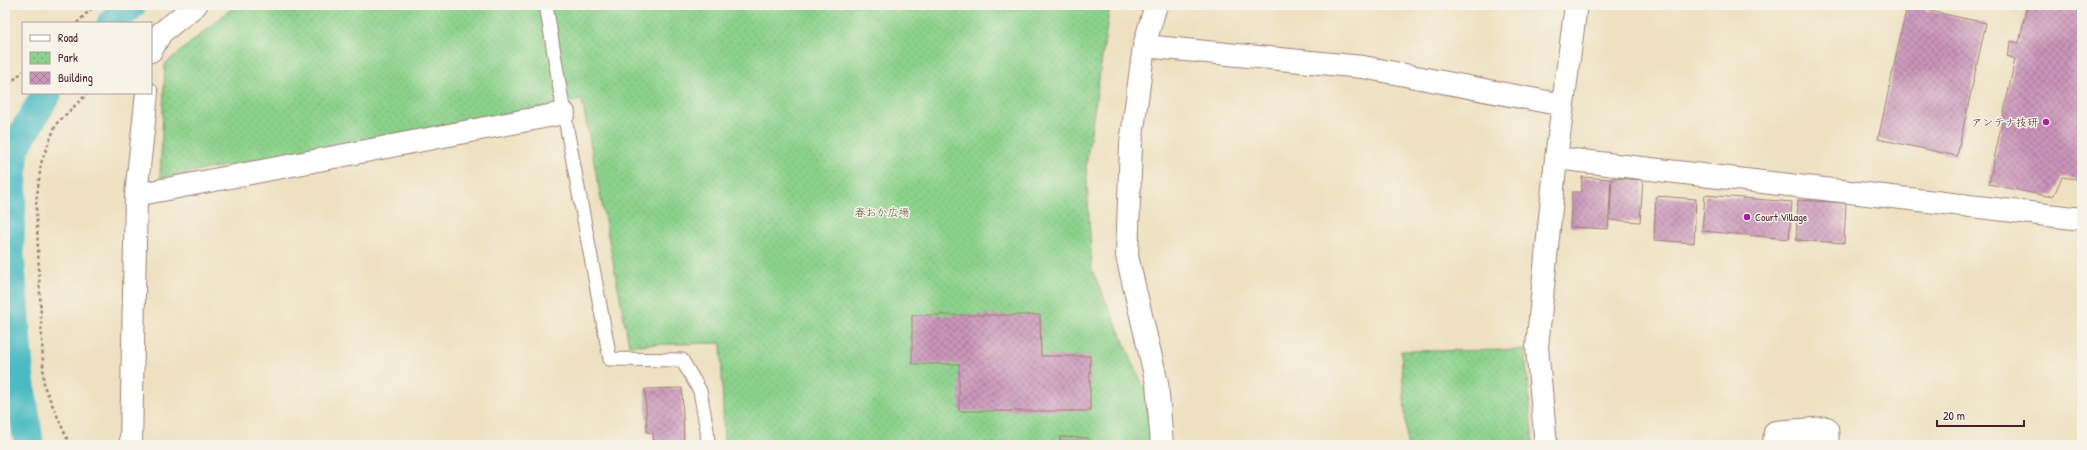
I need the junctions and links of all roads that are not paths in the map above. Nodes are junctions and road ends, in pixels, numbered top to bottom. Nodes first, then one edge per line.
1 (196, 5) edge
2 (546, 5) edge
3 (1156, 5) edge
4 (1576, 5) edge
5 (1144, 46) junction
6 (152, 49) edge
7 (147, 94) edge
8 (1563, 105) junction
9 (564, 113) junction
10 (1556, 158) junction
11 (136, 195) junction
12 (2082, 219) edge
13 (131, 445) edge
14 (708, 445) edge
15 (1162, 445) edge
16 (1546, 445) edge
17 (1774, 445) edge
18 (1828, 445) edge

1 - 6 street
2 - 9 lane
3 - 5 street
4 - 8 street
5 - 8 street
5 - 15 street
7 - 11 street
8 - 10 street
9 - 11 street
9 - 14 lane
10 - 12 street
10 - 16 street
11 - 13 street
17 - 18 street

